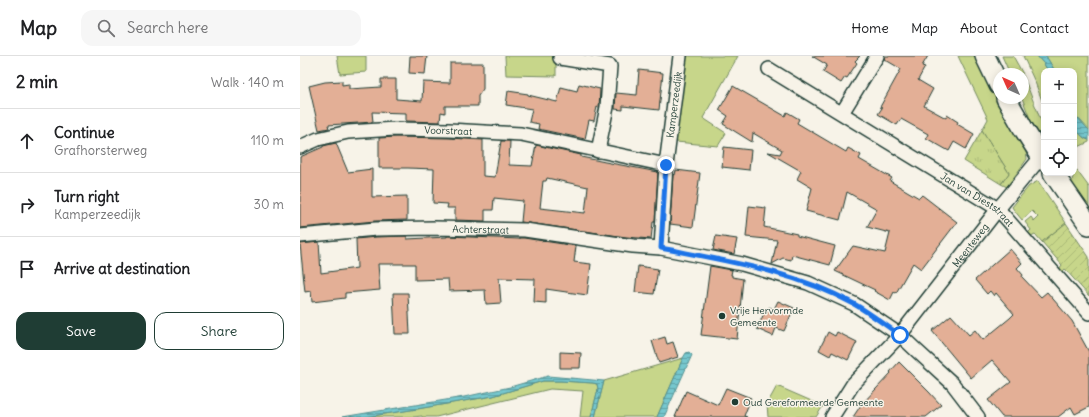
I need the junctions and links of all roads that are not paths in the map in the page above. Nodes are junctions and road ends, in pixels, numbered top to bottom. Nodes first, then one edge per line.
1 (680, 56) edge
2 (877, 56) edge
3 (985, 56) edge
4 (560, 58) dead end
5 (769, 69) dead end
6 (993, 73) edge
7 (1010, 104) edge
8 (842, 113) junction
9 (300, 147) edge
10 (598, 151) junction
11 (1041, 156) edge
12 (1041, 161) edge
13 (666, 165) junction
14 (1055, 176) edge
15 (998, 209) junction
16 (1089, 225) edge
17 (300, 236) edge
18 (661, 248) junction
19 (1089, 314) edge
20 (900, 335) junction
21 (832, 417) edge
22 (978, 417) edge

1 - 13 street, Kamperzeedijk
2 - 8 street
3 - 6 main road
4 - 10 street
5 - 8 street, Jan van Dieststraat
7 - 11 main road
8 - 15 street, Jan van Dieststraat
9 - 10 street, Voorstraat
10 - 13 street, Voorstraat
12 - 15 street, Meenteweg
13 - 18 street, Kamperzeedijk
14 - 16 main road
15 - 19 street, Jan van Dieststraat
15 - 20 street, Meenteweg
17 - 18 street, Achterstraat
18 - 20 street, Achterstraat
20 - 21 street, Meenteweg
20 - 22 street, Achterstraat

